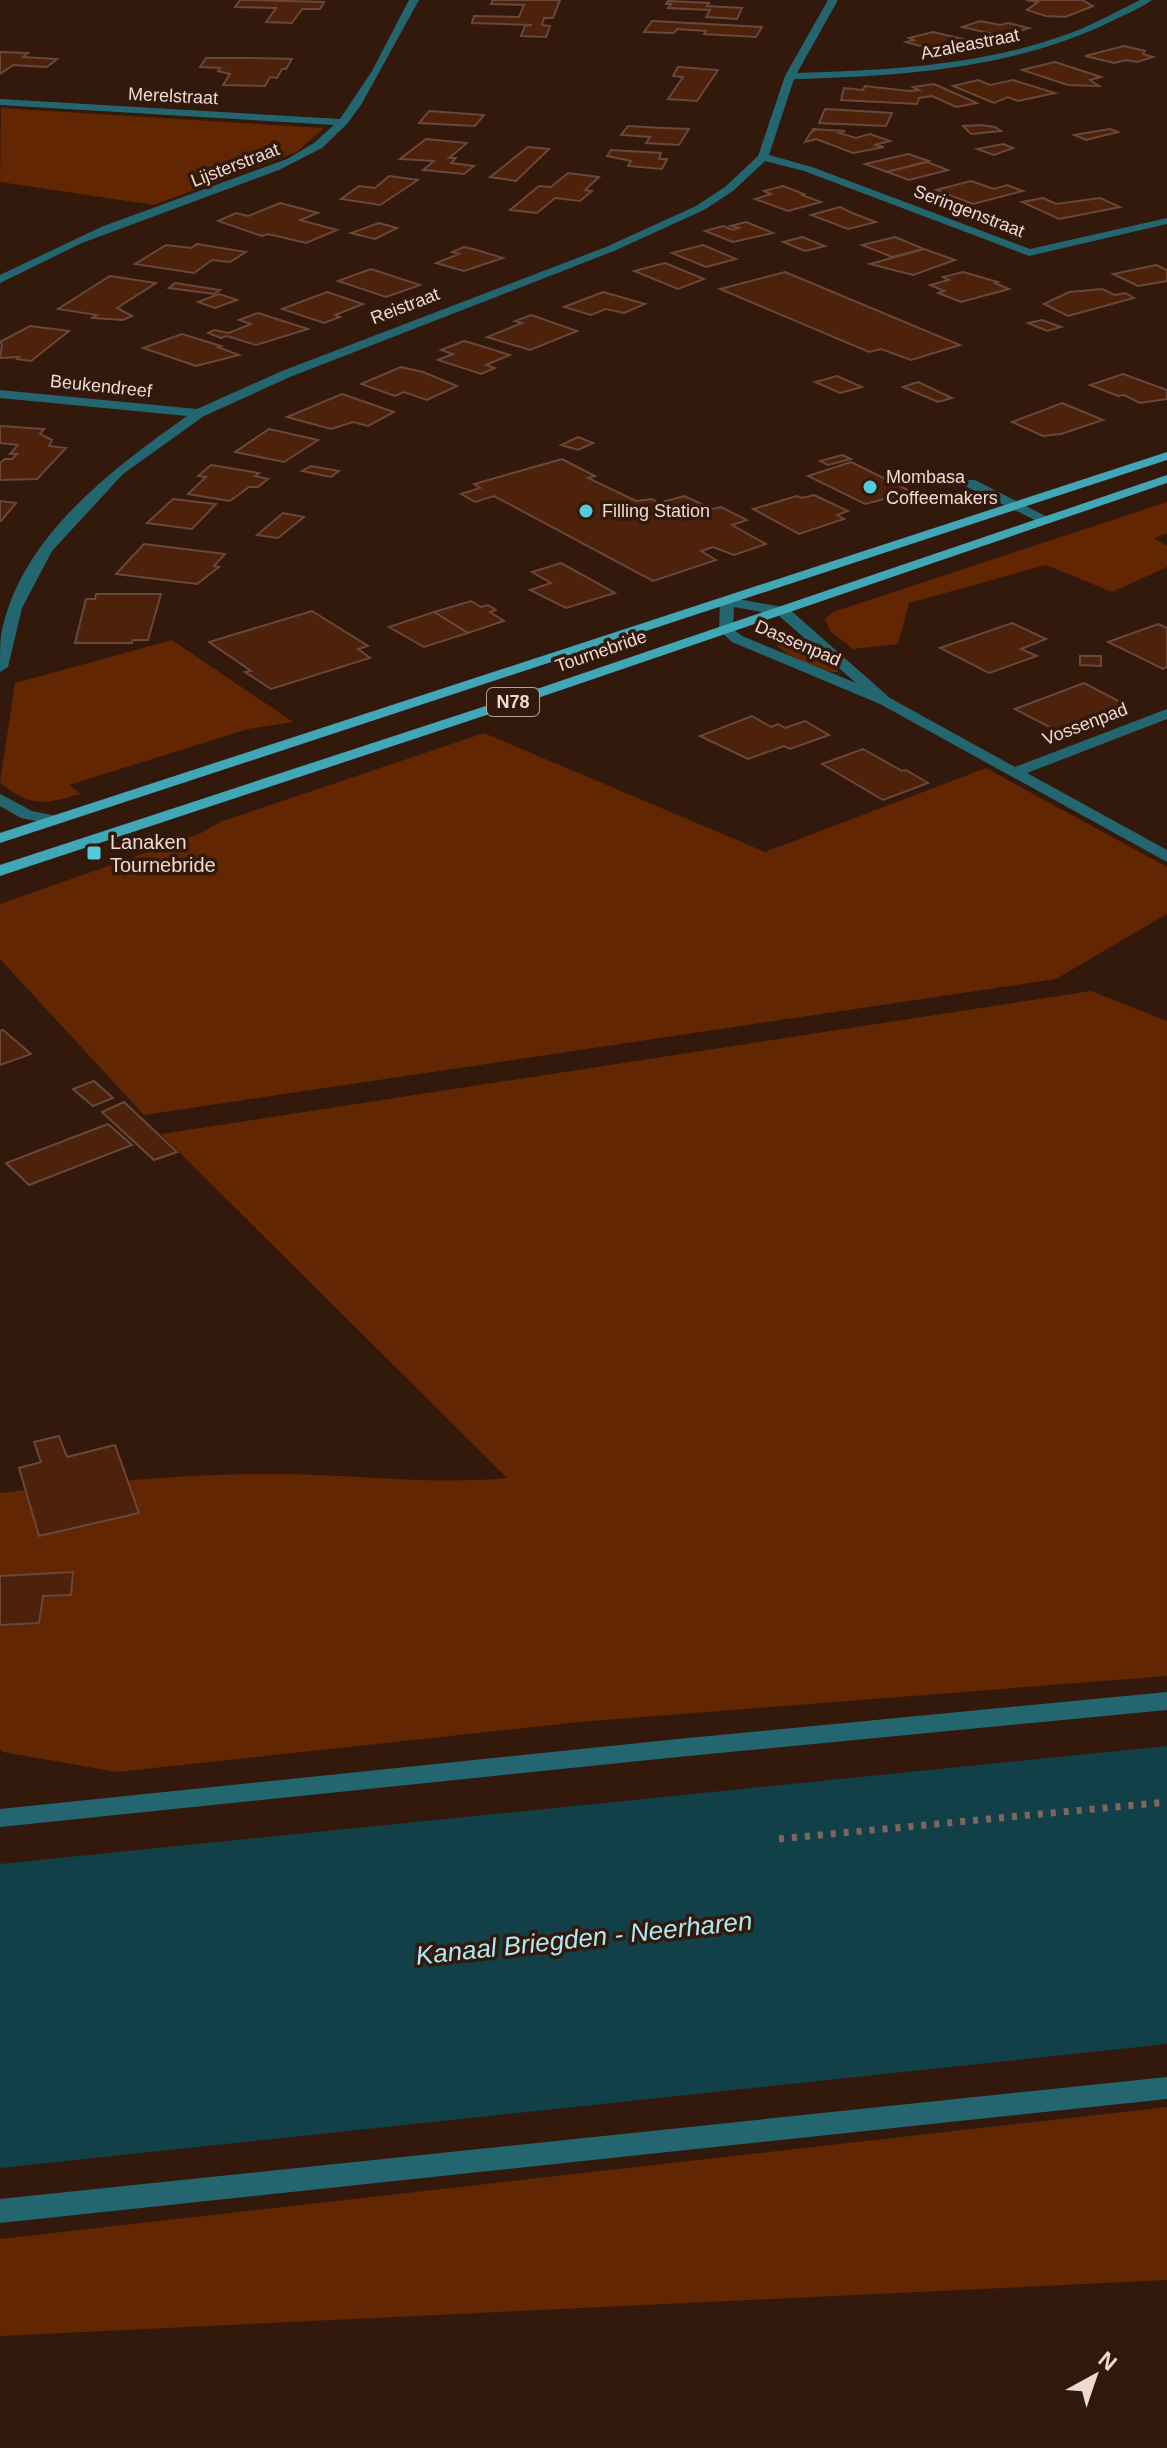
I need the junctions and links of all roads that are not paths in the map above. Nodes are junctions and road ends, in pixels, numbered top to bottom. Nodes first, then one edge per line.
1 (414, 0) edge
2 (833, 0) edge
3 (1147, 0) edge
4 (790, 76) junction
5 (0, 102) edge
6 (343, 122) junction
7 (763, 157) junction
8 (1167, 221) edge
9 (0, 280) edge
10 (0, 394) edge
11 (199, 413) junction
12 (1167, 456) edge
13 (1167, 479) edge
14 (970, 483) dead end
15 (1014, 507) junction
16 (1048, 521) junction
17 (727, 601) junction
18 (783, 611) junction
19 (726, 630) junction
20 (0, 667) edge
21 (885, 701) junction
22 (1167, 714) edge
23 (1016, 772) junction
24 (0, 799) edge
25 (55, 820) junction
26 (0, 838) edge
27 (1167, 857) edge
28 (0, 871) edge
29 (1167, 1701) edge
30 (0, 1818) edge
31 (1167, 2088) edge
32 (0, 2211) edge

1 - 6 street, Lijsterstraat
2 - 4 street, Reistraat
3 - 4 street, Azaleastraat
4 - 7 street, Reistraat
5 - 6 street, Merelstraat
6 - 9 street, Lijsterstraat
7 - 8 street, Seringenstraat
7 - 11 street, Reistraat
10 - 11 street, Beukendreef
11 - 20 street, Reistraat
12 - 15 main road, Tournebride / N78
13 - 16 main road, Tournebride / N78
14 - 15 street
15 - 16 street
15 - 17 main road, Tournebride / N78
16 - 18 main road, Tournebride / N78
17 - 18 street, Dassenpad
17 - 19 street, Dassenpad
17 - 25 main road, Tournebride / N78
18 - 19 main road, Tournebride / N78
18 - 21 street, Dassenpad
19 - 21 street, Dassenpad
19 - 28 main road, Tournebride / N78
21 - 23 street, Dassenpad
22 - 23 street, Vossenpad
23 - 27 street, Dassenpad
24 - 25 street
25 - 26 main road, Tournebride / N78
29 - 30 street
31 - 32 street

